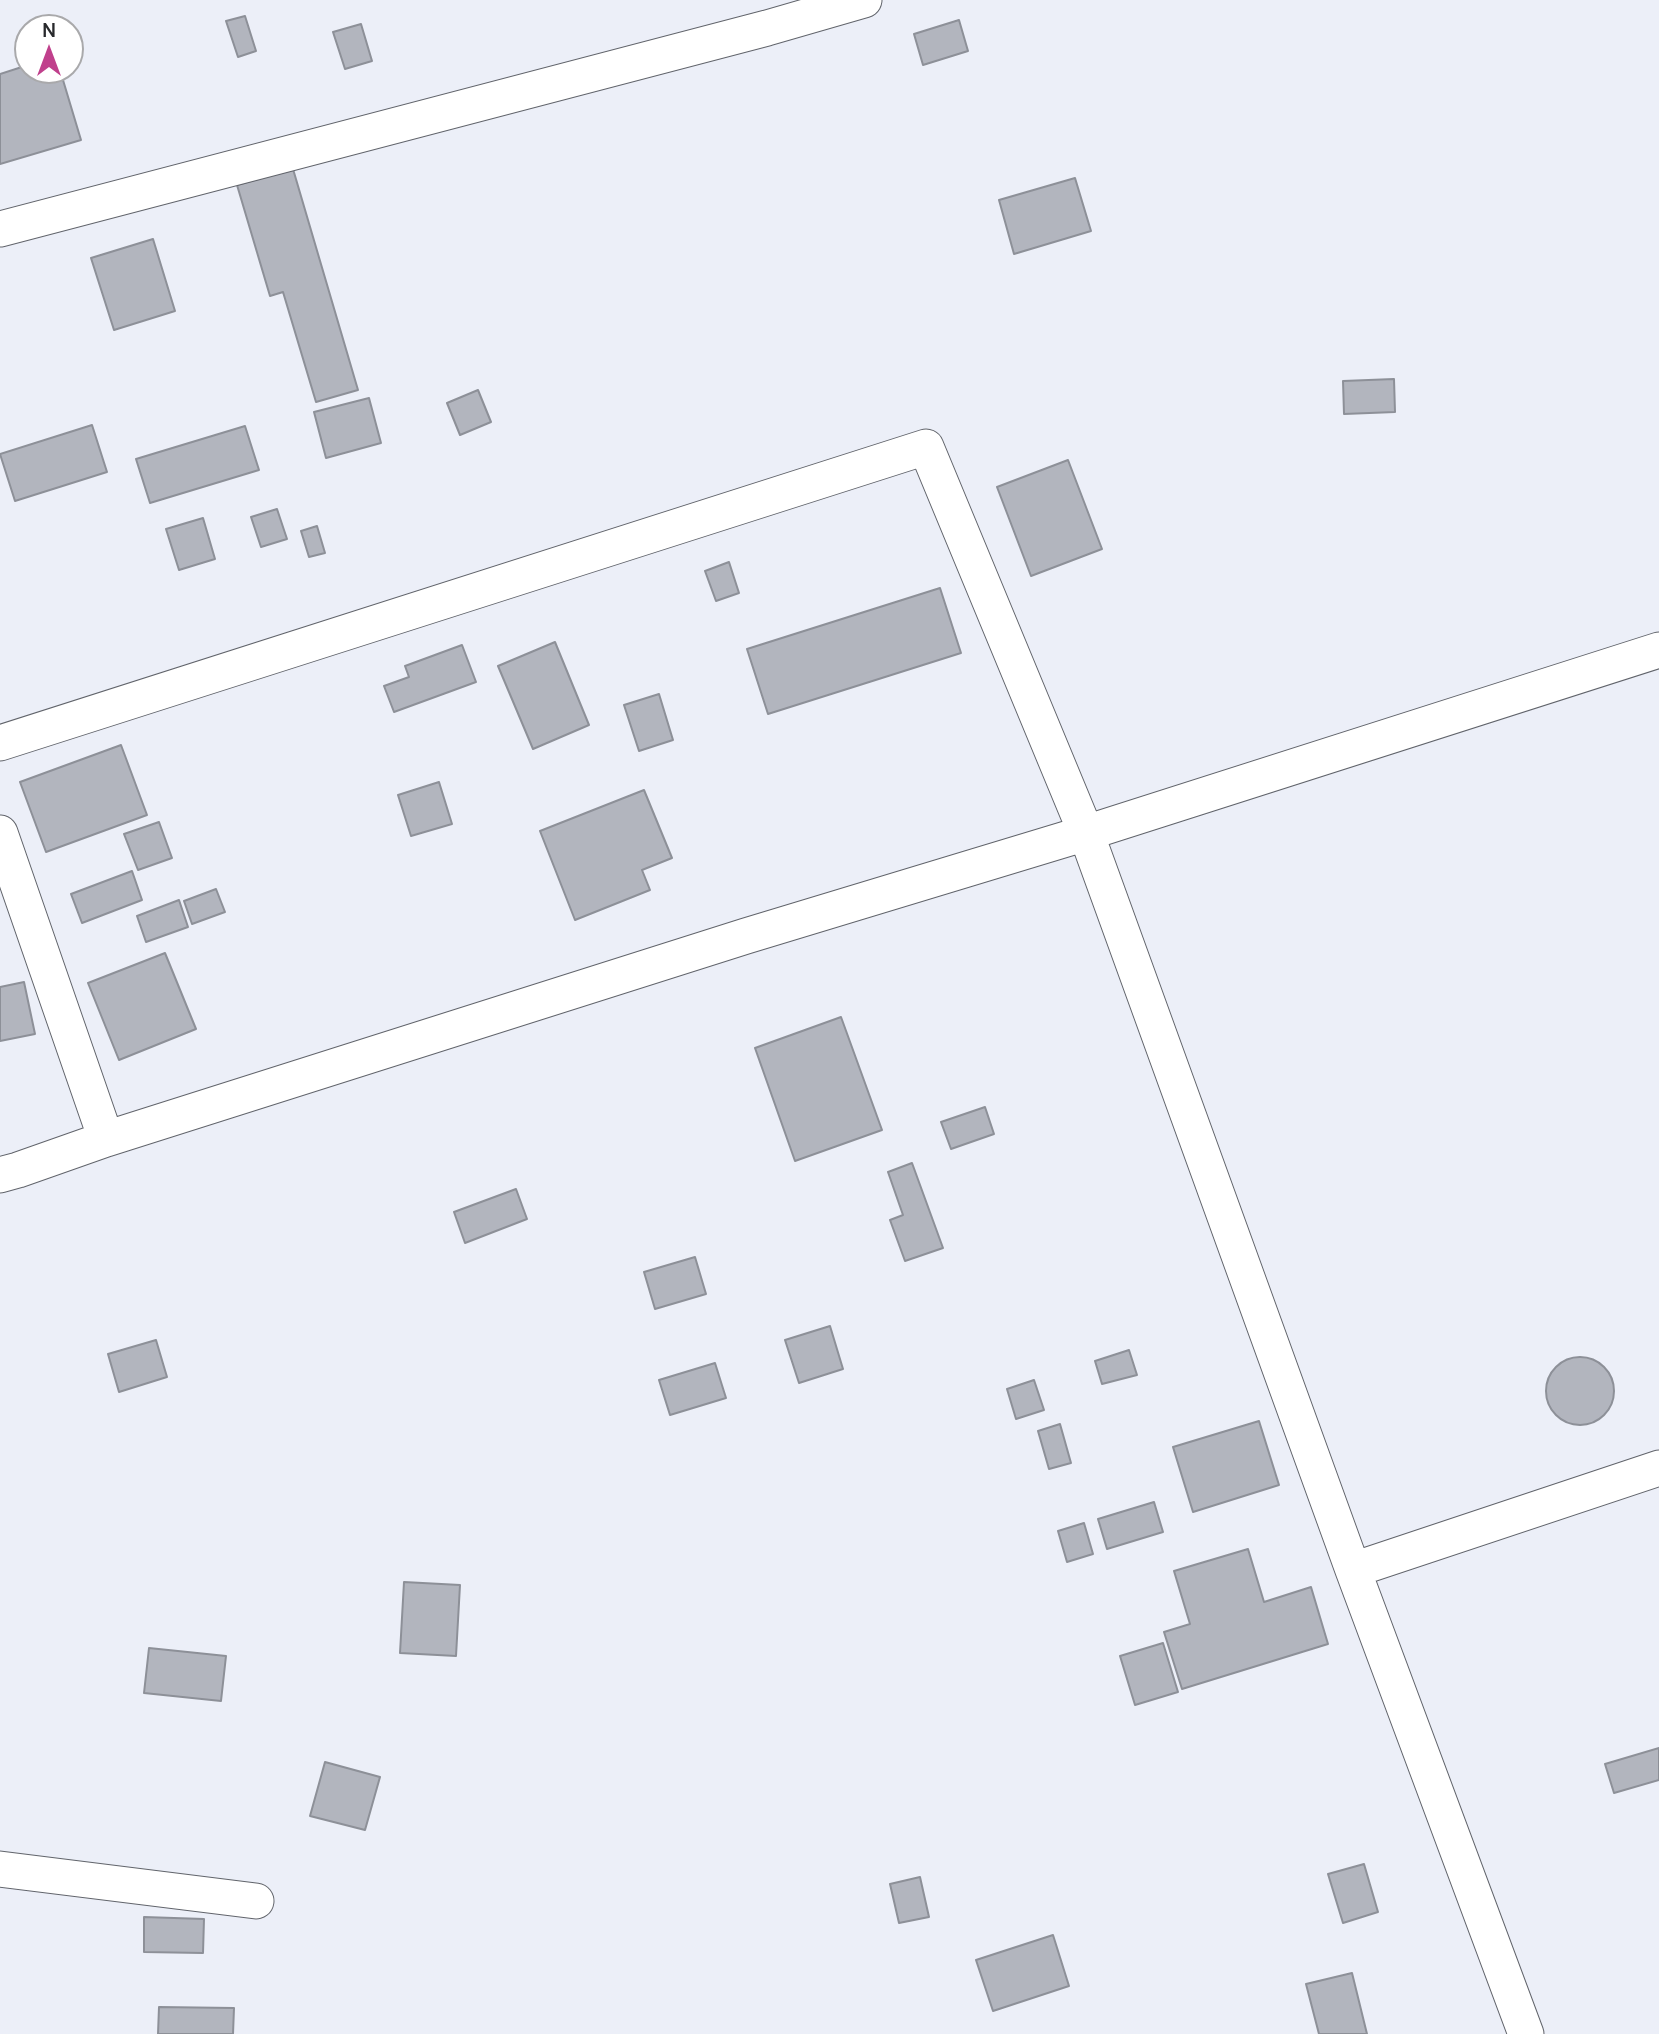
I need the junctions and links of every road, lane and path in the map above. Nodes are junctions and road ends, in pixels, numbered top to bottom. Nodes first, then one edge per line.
1 (864, 0) edge
2 (762, 14) edge
3 (0, 229) edge
4 (1659, 650) edge
5 (0, 743) edge
6 (0, 833) edge
7 (1086, 833) junction
8 (106, 1139) junction
9 (0, 1175) edge
10 (1659, 1468) edge
11 (1353, 1570) junction
12 (0, 1869) edge
13 (256, 1901) dead end
14 (1525, 2034) edge

1 - 2 street
2 - 3 street
4 - 7 street
5 - 7 street
6 - 8 street
7 - 8 street
7 - 11 street
8 - 9 street
10 - 11 street
11 - 14 street
12 - 13 street

